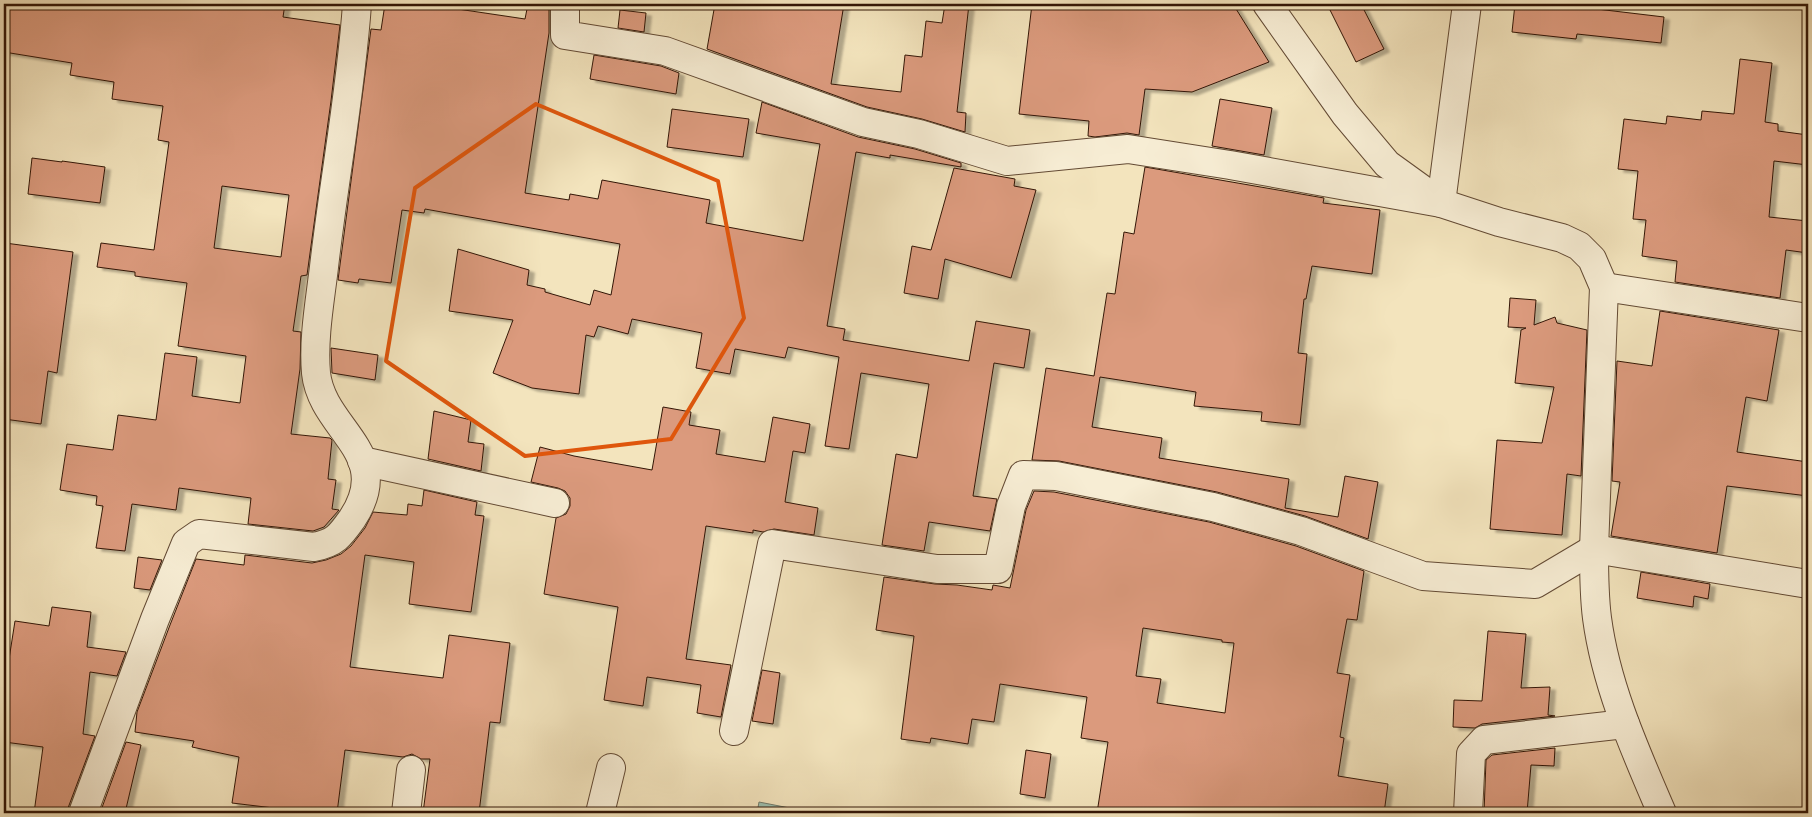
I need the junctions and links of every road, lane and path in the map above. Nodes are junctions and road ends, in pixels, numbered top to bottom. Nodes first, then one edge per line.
1 (357, 4) edge
2 (565, 4) edge
3 (1267, 4) edge
4 (1467, 4) edge
5 (1441, 203) junction
6 (1604, 287) junction
7 (1808, 318) edge
8 (362, 462) junction
9 (555, 503) dead end
10 (1594, 549) junction
11 (1808, 584) edge
12 (1625, 724) junction
13 (734, 731) dead end
14 (612, 768) dead end
15 (411, 770) dead end
16 (83, 813) edge
17 (406, 813) edge
18 (600, 813) edge
19 (1468, 813) edge
20 (1662, 813) edge

1 - 8 street
2 - 5 street
3 - 5 street
4 - 5 street
5 - 6 street
6 - 7 street
6 - 10 street
8 - 9 street
8 - 16 street
10 - 11 street
10 - 12 street
10 - 13 street
12 - 19 street
12 - 20 street
14 - 18 street
15 - 17 street

